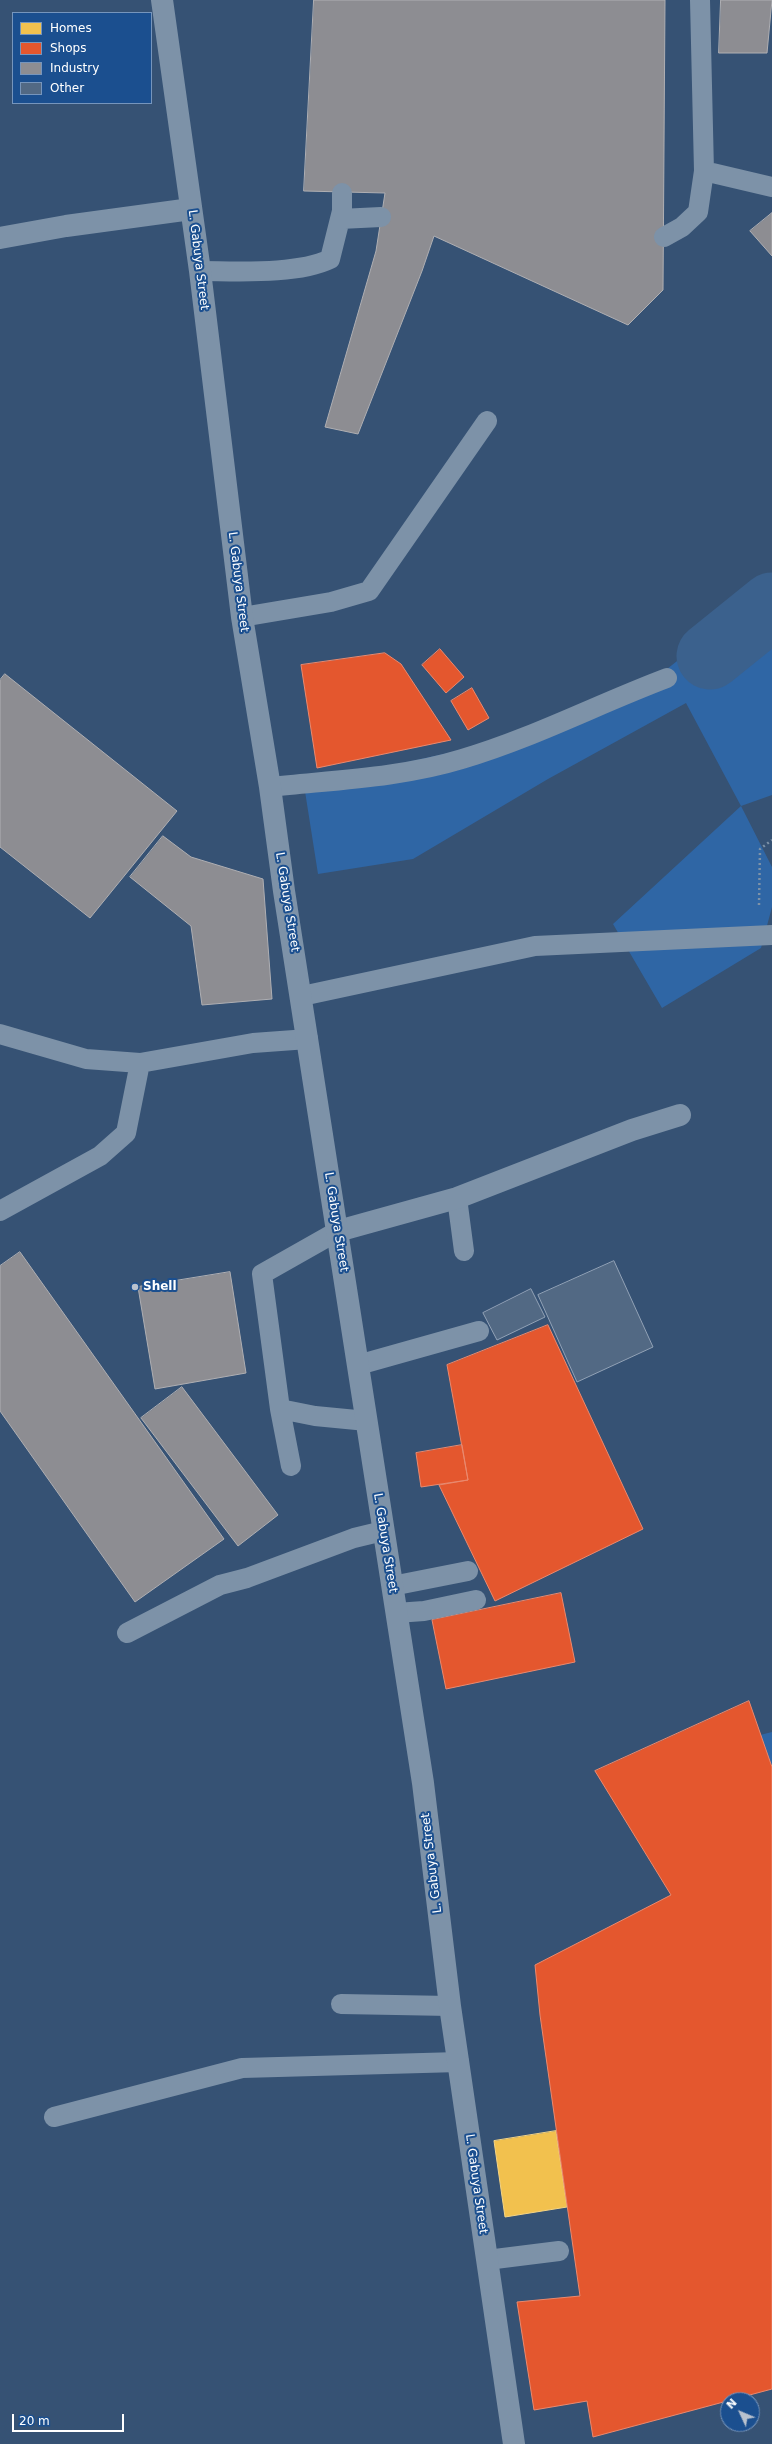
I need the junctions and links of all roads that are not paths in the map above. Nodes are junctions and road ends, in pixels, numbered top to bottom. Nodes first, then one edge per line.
1 (162, 0) edge
2 (700, 0) edge
3 (704, 171) junction
4 (772, 187) edge
5 (342, 193) dead end
6 (191, 209) junction
7 (381, 216) dead end
8 (340, 219) junction
9 (664, 237) dead end
10 (0, 238) edge
11 (200, 271) junction
12 (487, 421) dead end
13 (242, 617) junction
14 (667, 678) dead end
15 (270, 790) junction
16 (765, 934) edge
17 (302, 996) junction
18 (0, 1034) edge
19 (308, 1039) junction
20 (140, 1063) junction
21 (680, 1115) dead end
22 (457, 1198) junction
23 (0, 1211) edge
24 (338, 1231) junction
25 (464, 1252) dead end
26 (479, 1331) dead end
27 (358, 1365) junction
28 (280, 1408) junction
29 (367, 1421) junction
30 (291, 1466) dead end
31 (383, 1532) junction
32 (468, 1571) dead end
33 (392, 1586) junction
34 (476, 1600) dead end
35 (396, 1613) junction
36 (127, 1633) dead end
37 (341, 2004) dead end
38 (450, 2006) junction
39 (459, 2062) junction
40 (54, 2117) dead end
41 (559, 2251) dead end
42 (487, 2260) junction
43 (514, 2444) edge

1 - 6 street, L. Gabuya Street
2 - 3 lane
3 - 4 lane
3 - 9 lane
5 - 8 lane
6 - 10 street
6 - 11 street, L. Gabuya Street
7 - 8 lane
8 - 11 lane
11 - 13 street, L. Gabuya Street
12 - 13 lane
13 - 15 street, L. Gabuya Street
14 - 15 lane
15 - 17 street, L. Gabuya Street
16 - 17 lane
17 - 19 street, L. Gabuya Street
18 - 20 lane
19 - 20 lane
19 - 24 street, L. Gabuya Street
20 - 23 lane
21 - 22 street
22 - 24 street
22 - 25 lane
24 - 27 street, L. Gabuya Street
24 - 28 lane
26 - 27 lane
27 - 29 street, L. Gabuya Street
28 - 29 lane
28 - 30 lane
29 - 31 street, L. Gabuya Street
31 - 33 street, L. Gabuya Street
31 - 36 lane
32 - 33 lane
33 - 35 street, L. Gabuya Street
34 - 35 lane
35 - 38 street, L. Gabuya Street
37 - 38 lane
38 - 39 street, L. Gabuya Street
39 - 40 lane
39 - 42 street, L. Gabuya Street
41 - 42 lane
42 - 43 street, L. Gabuya Street

